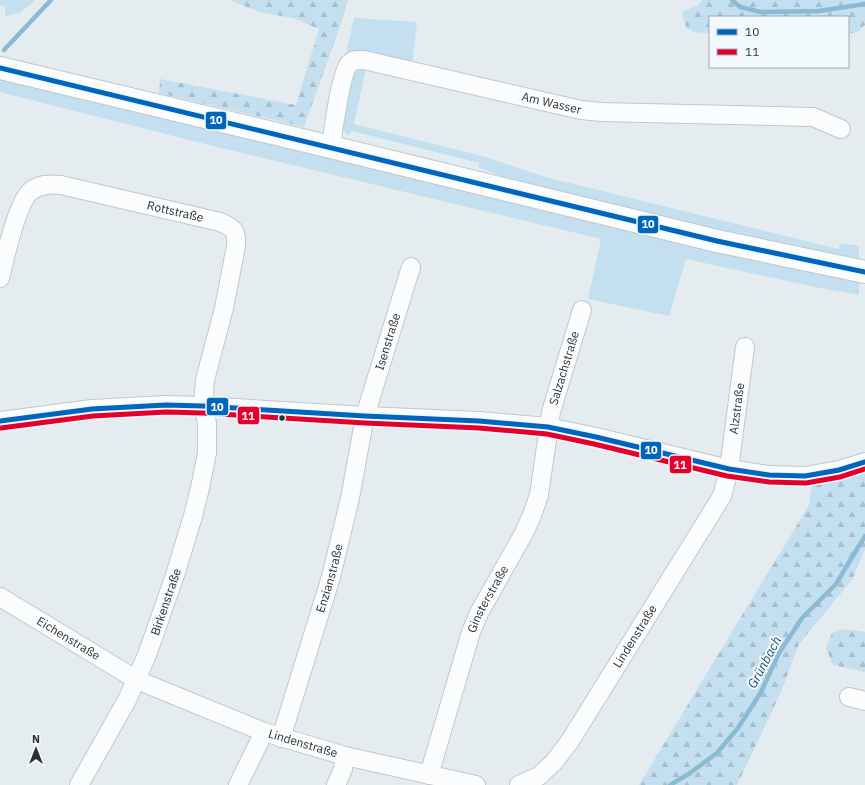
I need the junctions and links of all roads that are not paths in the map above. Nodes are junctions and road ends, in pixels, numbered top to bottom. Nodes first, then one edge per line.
1 (0, 68) edge
2 (841, 129) dead end
3 (331, 147) junction
4 (411, 267) dead end
5 (865, 272) edge
6 (0, 278) edge
7 (582, 310) dead end
8 (745, 347) dead end
9 (203, 406) junction
10 (365, 416) junction
11 (0, 421) edge
12 (548, 427) junction
13 (865, 462) edge
14 (729, 469) junction
15 (0, 597) edge
16 (137, 680) junction
17 (264, 732) junction
18 (281, 738) junction
19 (345, 756) junction
20 (431, 778) edge
21 (79, 785) edge
22 (238, 785) edge
23 (336, 785) edge
24 (476, 785) edge
25 (519, 785) edge

1 - 3 main road
2 - 3 street, Am Wasser
3 - 5 main road
4 - 10 street, Isenstraße
6 - 9 street, Rottstraße
7 - 12 street, Salzachstraße
8 - 14 street, Alzstraße
9 - 10 street
9 - 11 street
9 - 16 street, Birkenstraße
10 - 12 street
10 - 18 street, Enzianstraße
12 - 14 street
12 - 20 street, Ginsterstraße
13 - 14 street
14 - 25 street, Lindenstraße
15 - 16 street, Eichenstraße
16 - 17 street, Lindenstraße
16 - 21 street, Birkenstraße
17 - 18 street, Lindenstraße
17 - 22 street
18 - 19 street, Lindenstraße
19 - 20 street, Lindenstraße
19 - 23 street
20 - 24 street, Lindenstraße

